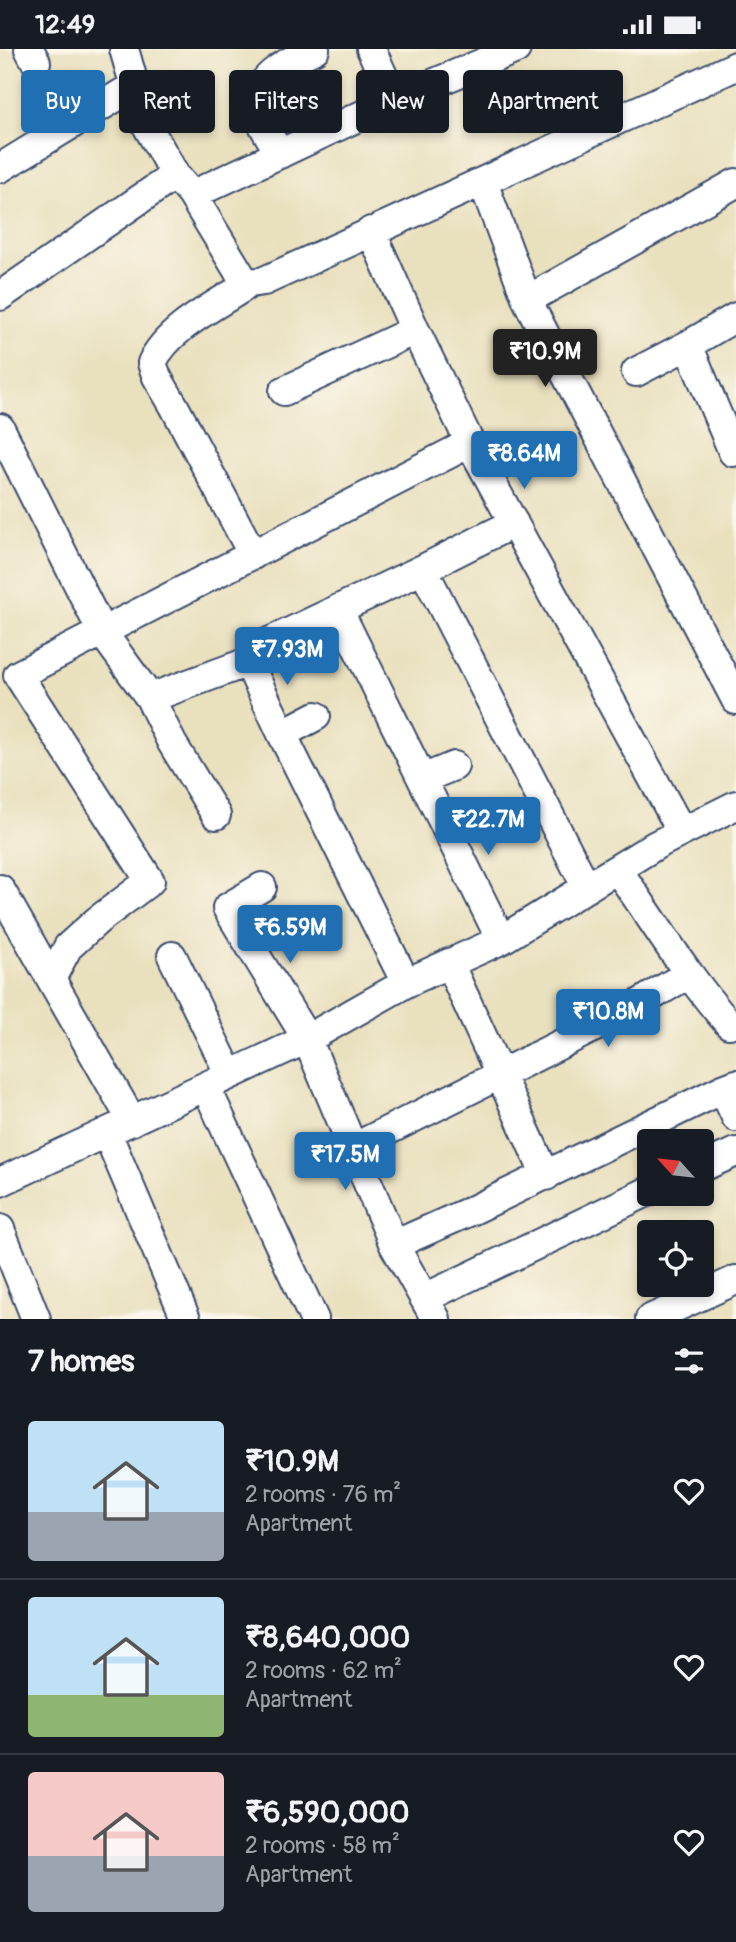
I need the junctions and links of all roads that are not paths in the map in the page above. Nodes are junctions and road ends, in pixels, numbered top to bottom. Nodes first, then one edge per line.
1 (124, 49) edge
2 (315, 49) edge
3 (372, 49) edge
4 (501, 52) edge
5 (736, 66) edge
6 (130, 70) edge
7 (381, 70) edge
8 (449, 75) edge
9 (119, 95) edge
10 (356, 118) edge
11 (152, 133) edge
12 (281, 154) junction
13 (0, 168) edge
14 (483, 182) junction
15 (736, 183) edge
16 (184, 185) junction
17 (371, 231) junction
18 (250, 283) junction
19 (0, 296) edge
20 (527, 300) junction
21 (736, 317) edge
22 (415, 330) junction
23 (688, 345) junction
24 (636, 372) dead end
25 (284, 391) dead end
26 (470, 443) junction
27 (4, 445) edge
28 (735, 453) edge
29 (514, 523) junction
30 (253, 555) junction
31 (423, 569) junction
32 (338, 609) junction
33 (102, 632) junction
34 (248, 662) junction
35 (150, 698) junction
36 (736, 700) edge
37 (316, 716) dead end
38 (282, 734) junction
39 (454, 766) dead end
40 (422, 779) junction
41 (736, 805) edge
42 (216, 815) dead end
43 (682, 832) junction
44 (617, 869) junction
45 (262, 887) dead end
46 (587, 887) junction
47 (0, 890) edge
48 (501, 940) junction
49 (172, 956) dead end
50 (449, 963) junction
51 (688, 974) junction
52 (51, 979) junction
53 (406, 983) junction
54 (729, 1024) dead end
55 (307, 1039) junction
56 (502, 1076) junction
57 (218, 1081) junction
58 (729, 1087) edge
59 (736, 1117) edge
60 (132, 1121) junction
61 (107, 1133) junction
62 (353, 1149) junction
63 (736, 1151) edge
64 (714, 1161) edge
65 (546, 1176) junction
66 (0, 1182) edge
67 (637, 1197) edge
68 (0, 1229) edge
69 (394, 1245) junction
70 (736, 1280) edge
71 (430, 1309) edge
72 (36, 1319) edge
73 (186, 1319) edge
74 (314, 1319) edge
75 (650, 1319) edge

1 - 6 street
2 - 12 street
3 - 7 street
4 - 8 street
5 - 14 street
9 - 13 street
10 - 12 street
11 - 16 street
12 - 16 street
14 - 17 street
14 - 20 street
15 - 20 street
16 - 18 street
16 - 19 street
17 - 18 street
17 - 22 street
18 - 30 street
20 - 36 street
21 - 23 street
22 - 25 street
22 - 26 street
23 - 24 street
23 - 28 street
26 - 29 street
26 - 30 street
27 - 33 street
29 - 31 street
29 - 43 street
30 - 33 street
31 - 32 street
31 - 46 street
32 - 34 street
32 - 40 street
33 - 35 street
33 - 52 street
34 - 35 street
34 - 38 street
35 - 42 street
37 - 38 street
38 - 53 street
39 - 40 street
40 - 48 street
41 - 43 street
43 - 44 street
44 - 46 street
44 - 51 street
45 - 55 street
46 - 48 street
47 - 52 street
48 - 50 street
49 - 57 street
50 - 53 street
50 - 56 street
51 - 54 street
51 - 56 street
52 - 60 street
53 - 55 street
55 - 57 street
55 - 62 street
56 - 62 street
56 - 65 street
57 - 60 street
57 - 74 street
58 - 59 street
58 - 65 street
60 - 61 street
61 - 66 street
61 - 73 street
62 - 69 street
63 - 64 street
65 - 69 street
67 - 71 street
68 - 72 street
69 - 71 street
70 - 75 street

